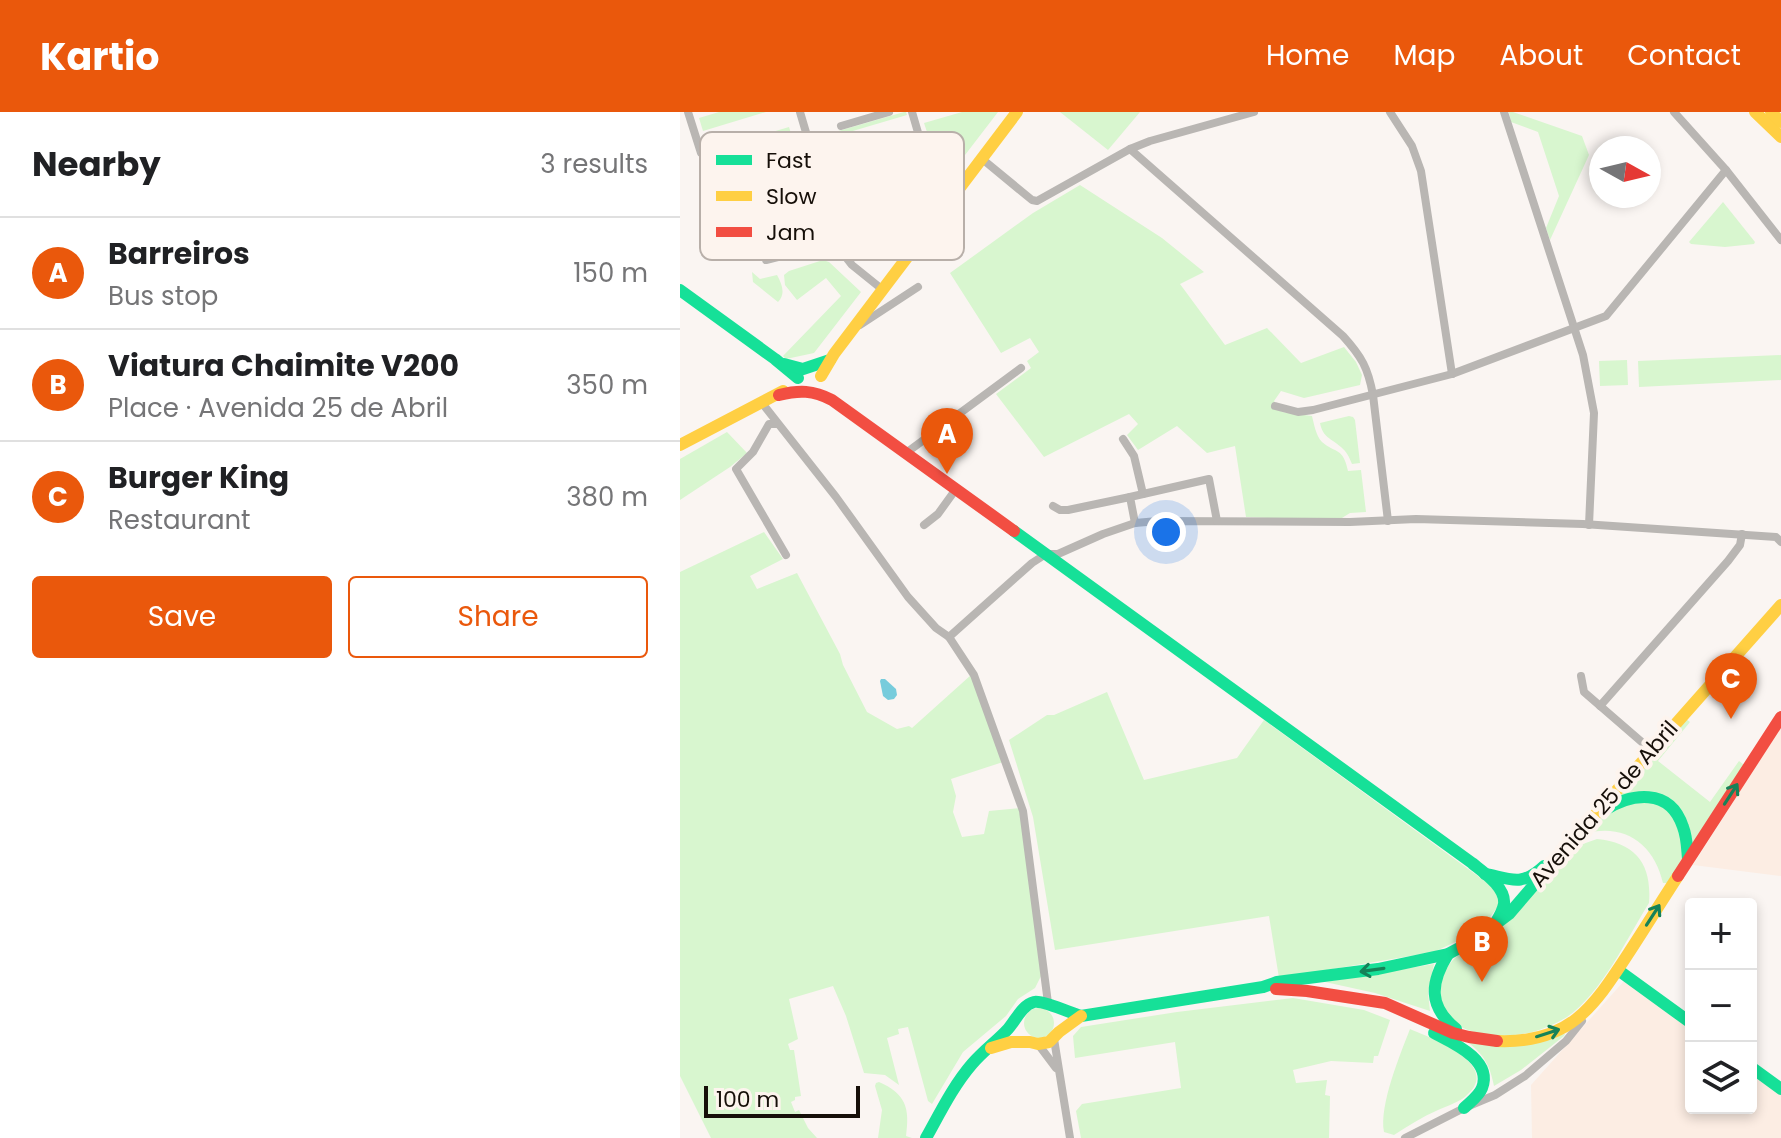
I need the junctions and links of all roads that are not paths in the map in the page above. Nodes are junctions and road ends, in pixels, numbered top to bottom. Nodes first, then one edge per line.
1 (688, 112) edge
2 (800, 112) edge
3 (889, 112) edge
4 (912, 112) edge
5 (1017, 112) edge
6 (1254, 112) edge
7 (1390, 112) edge
8 (1504, 112) edge
9 (1674, 112) edge
10 (1755, 112) edge
11 (1771, 112) edge
12 (1781, 122) edge
13 (841, 126) dead end
14 (806, 132) edge
15 (918, 132) edge
16 (1781, 137) edge
17 (1130, 149) junction
18 (700, 150) edge
19 (981, 158) junction
20 (1726, 170) junction
21 (964, 181) edge
22 (1781, 240) edge
23 (848, 260) edge
24 (905, 260) edge
25 (918, 287) dead end
26 (680, 290) edge
27 (883, 290) junction
28 (1575, 327) junction
29 (853, 330) junction
30 (781, 363) junction
31 (1021, 368) dead end
32 (1452, 374) junction
33 (808, 379) junction
34 (779, 395) junction
35 (1373, 395) junction
36 (762, 403) junction
37 (1275, 406) dead end
38 (777, 424) junction
39 (1123, 439) dead end
40 (680, 445) edge
41 (906, 453) junction
42 (956, 489) junction
43 (1143, 494) junction
44 (1130, 497) junction
45 (1053, 506) dead end
46 (1217, 521) junction
47 (1388, 521) junction
48 (1135, 523) junction
49 (924, 525) dead end
50 (1589, 525) junction
51 (1742, 534) junction
52 (1779, 537) edge
53 (1046, 554) junction
54 (786, 555) dead end
55 (1781, 605) edge
56 (949, 637) junction
57 (1581, 676) dead end
58 (1600, 706) junction
59 (1781, 717) edge
60 (1651, 750) junction
61 (1588, 822) junction
62 (1568, 846) junction
63 (1688, 859) junction
64 (1485, 874) junction
65 (1496, 922) junction
66 (1448, 954) junction
67 (1618, 970) junction
68 (1045, 983) junction
69 (1263, 987) junction
70 (1369, 1001) junction
71 (1032, 1003) junction
72 (1593, 1005) junction
73 (1052, 1006) junction
74 (1020, 1014) junction
75 (1081, 1016) junction
76 (1685, 1019) edge
77 (1056, 1035) junction
78 (1471, 1037) junction
79 (1034, 1043) junction
80 (987, 1049) junction
81 (1757, 1071) edge
82 (1060, 1076) junction
83 (1781, 1089) edge
84 (1464, 1108) junction
85 (926, 1138) edge
86 (1070, 1138) edge
87 (1405, 1138) edge

1 - 18 street
2 - 14 street
3 - 13 street
4 - 15 street
5 - 19 main road
6 - 17 street
7 - 32 street
8 - 28 street
9 - 20 street
10 - 16 main road
11 - 12 main road
17 - 19 street
17 - 35 street
19 - 21 main road
20 - 22 street
20 - 28 street
23 - 27 street
24 - 27 main road
25 - 29 street
26 - 30 main road
27 - 29 main road
28 - 32 street
28 - 50 street
29 - 33 main road
30 - 33 main road
30 - 34 main road
31 - 41 street
32 - 35 street
33 - 34 main road
33 - 41 main road
34 - 36 main road
35 - 37 street
35 - 47 street
36 - 38 street
36 - 40 main road
38 - 54 street
38 - 56 street
39 - 43 street
41 - 42 main road
42 - 49 street
42 - 53 main road
43 - 44 street
43 - 46 street
44 - 45 street
44 - 48 street
46 - 47 street
46 - 48 street
47 - 50 street
48 - 53 street
50 - 51 street
51 - 52 street
51 - 58 street
53 - 56 street
53 - 64 main road
55 - 60 main road, Avenida 25 de Abril
56 - 68 street
57 - 58 street
58 - 60 street
63 -> 59 main road, Avenida 25 de Abril
60 - 61 main road, Avenida 25 de Abril
61 - 62 main road, Avenida 25 de Abril
61 - 63 main road
62 - 64 main road
62 - 65 main road, Avenida 25 de Abril
67 -> 63 main road, Avenida 25 de Abril
64 - 65 main road
65 - 66 main road, Avenida 25 de Abril
66 -> 69 main road, Avenida 25 de Abril
66 - 78 main road
67 - 72 main road, Avenida 25 de Abril
67 - 76 main road
68 - 71 street
68 - 73 street
69 - 70 main road, Avenida 25 de Abril
69 - 75 main road, Avenida 25 de Abril
70 - 78 main road, Avenida 25 de Abril
70 - 84 main road
71 - 73 main road, Avenida 25 de Abril
71 - 74 main road
78 -> 72 main road, Avenida 25 de Abril
72 - 84 street
73 - 75 main road, Avenida 25 de Abril
73 - 77 main road
74 - 79 main road
74 - 80 main road
75 - 77 main road, Avenida 25 de Abril
77 - 79 main road, Avenida 25 de Abril
77 - 82 street
79 - 80 main road, Avenida 25 de Abril
79 - 82 street
80 - 85 main road
81 - 83 main road
82 - 86 street
84 - 87 street

